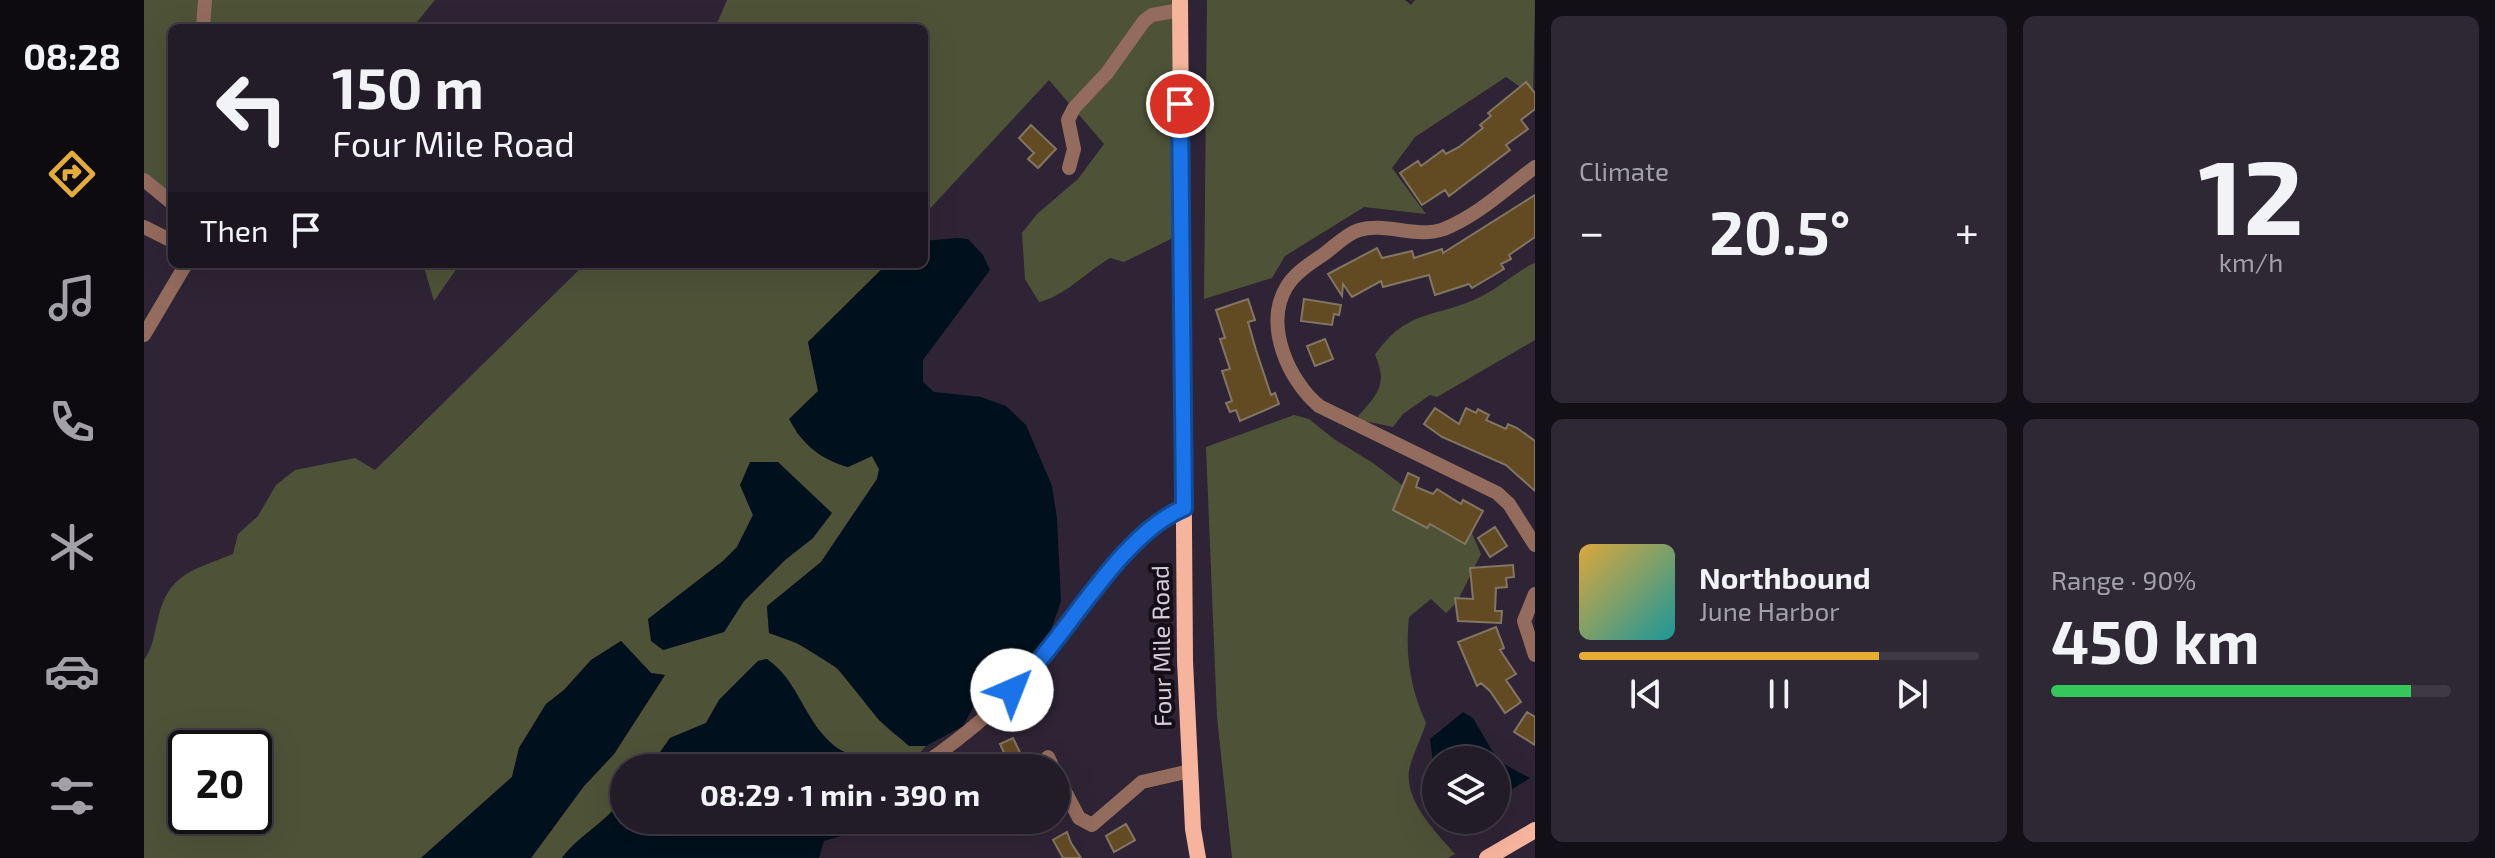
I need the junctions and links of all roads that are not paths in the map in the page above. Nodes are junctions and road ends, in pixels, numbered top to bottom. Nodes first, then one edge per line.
1 (205, 0) edge
2 (1180, 5) edge
3 (203, 24) edge
4 (1535, 167) edge
5 (1069, 168) dead end
6 (144, 180) edge
7 (168, 200) edge
8 (144, 227) edge
9 (168, 239) edge
10 (184, 268) edge
11 (144, 335) edge
12 (1184, 508) junction
13 (1535, 545) edge
14 (1535, 594) edge
15 (1535, 655) edge
16 (938, 754) edge
17 (1190, 771) junction
18 (1070, 801) edge
19 (1535, 830) edge
20 (1198, 858) edge
21 (1487, 858) edge

1 - 3 street
2 - 5 street
2 - 12 main road, Four Mile Road
4 - 13 street
6 - 7 street
8 - 9 street
10 - 11 street
12 - 16 street
12 - 17 main road, Four Mile Road
14 - 15 street
17 - 18 street
17 - 20 main road, Four Mile Road
19 - 21 main road

